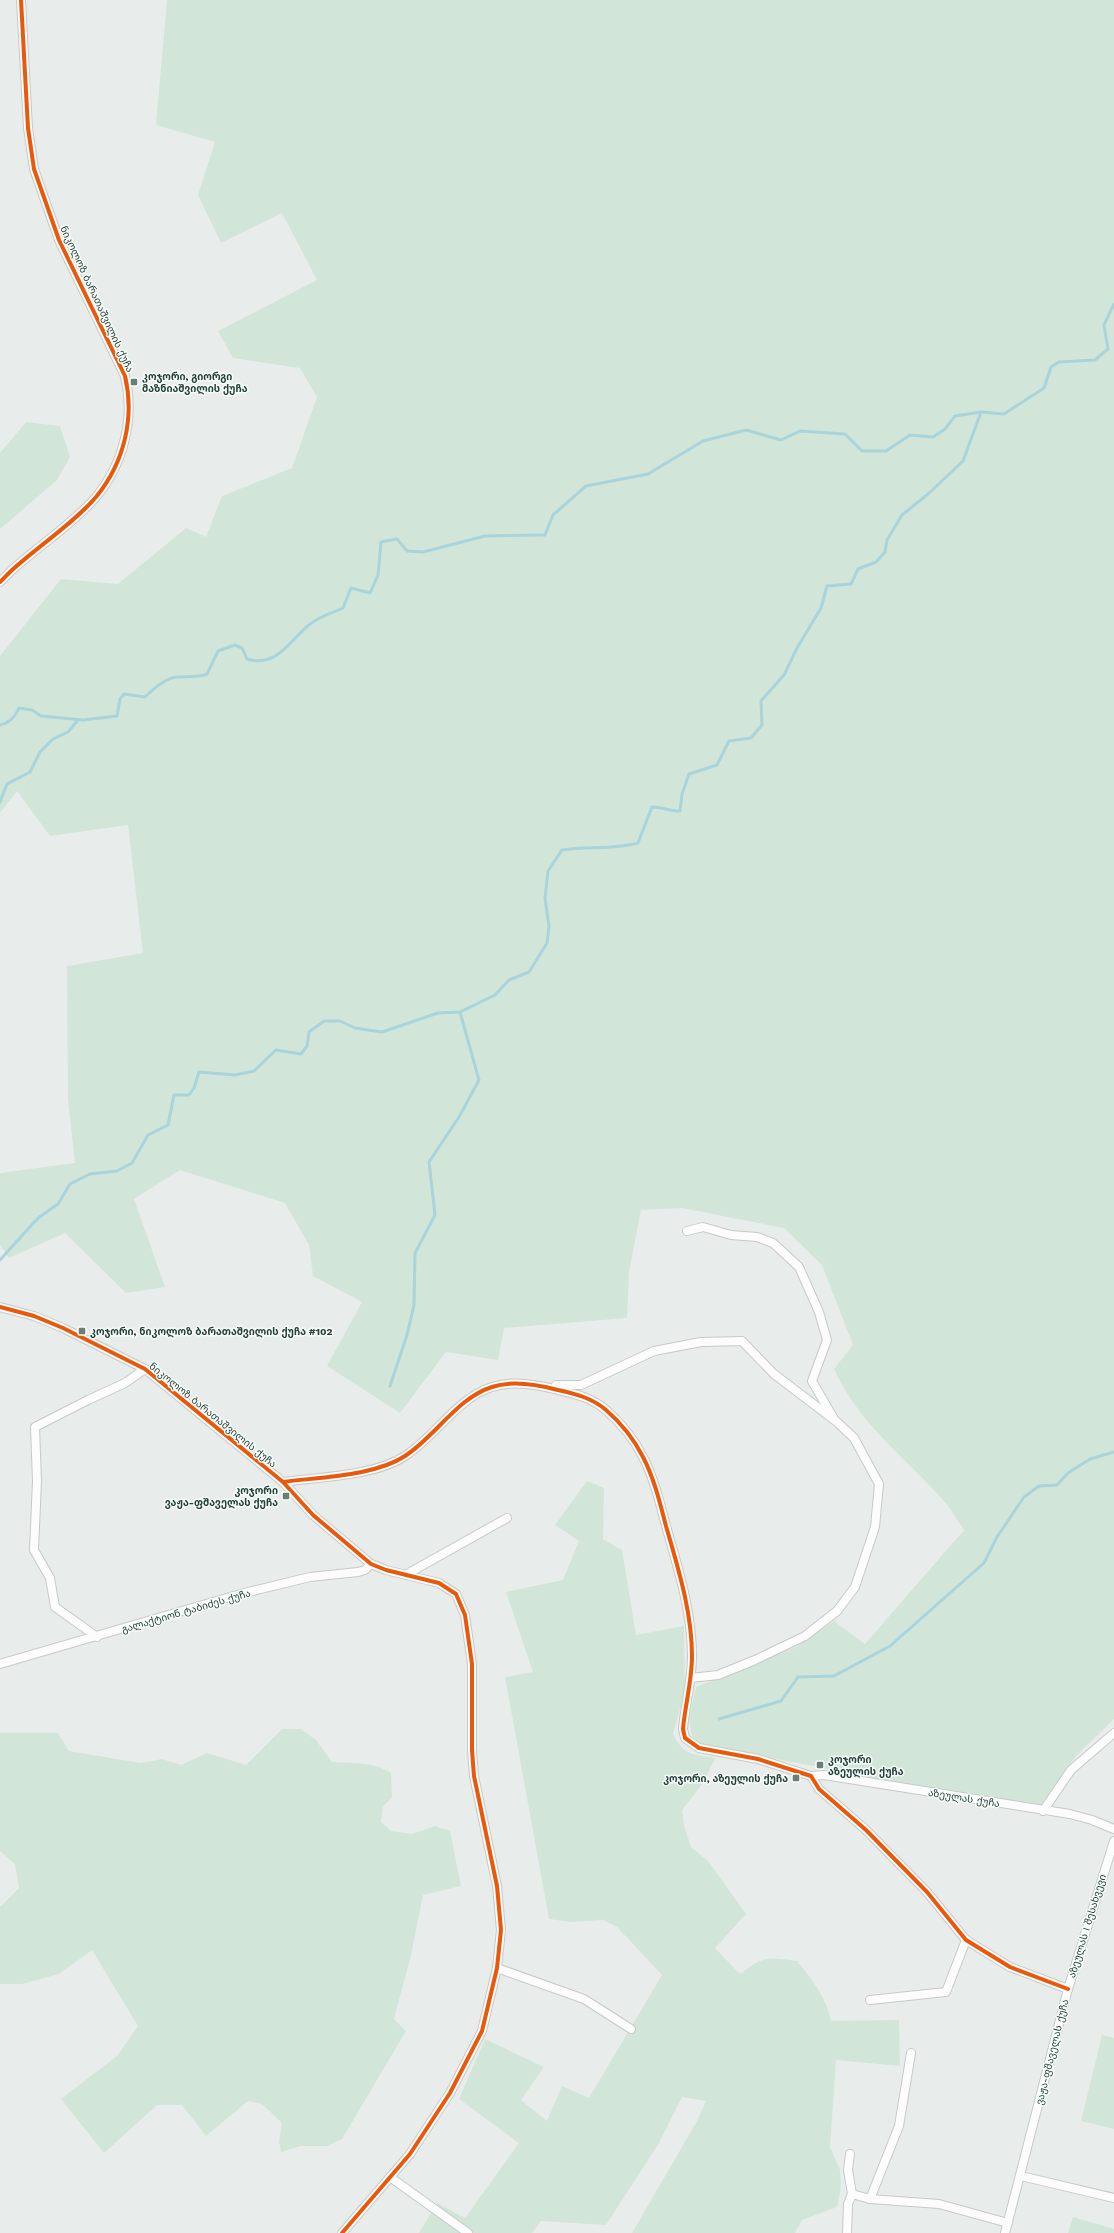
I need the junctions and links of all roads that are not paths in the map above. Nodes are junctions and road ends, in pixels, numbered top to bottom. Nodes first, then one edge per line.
1 (22, 0) edge
2 (0, 582) edge
3 (687, 1230) dead end
4 (0, 1307) edge
5 (145, 1369) junction
6 (535, 1385) junction
7 (837, 1422) junction
8 (283, 1482) junction
9 (507, 1518) dead end
10 (371, 1564) junction
11 (408, 1574) junction
12 (97, 1637) junction
13 (0, 1664) edge
14 (691, 1678) junction
15 (1114, 1733) edge
16 (811, 1776) junction
17 (1043, 1811) junction
18 (1114, 1829) edge
19 (1114, 1842) edge
20 (966, 1940) junction
21 (497, 1968) junction
22 (1068, 1988) junction
23 (870, 2000) dead end
24 (631, 2029) dead end
25 (911, 2053) dead end
26 (850, 2154) dead end
27 (1020, 2176) junction
28 (390, 2177) junction
29 (852, 2194) junction
30 (1114, 2198) edge
31 (870, 2199) junction
32 (1008, 2223) junction
33 (342, 2233) edge
34 (468, 2233) edge
35 (847, 2233) edge
36 (1005, 2233) edge

1 - 2 street, ნიკოლოზ ბარათაშვილის ქუჩა
3 - 7 street
4 - 5 street, ნიკოლოზ ბარათაშვილის ქუჩა
5 - 8 street, ნიკოლოზ ბარათაშვილის ქუჩა
5 - 12 street
6 - 7 street
6 - 8 street
6 - 14 street
7 - 14 street
8 - 10 street, ნიკოლოზ ბარათაშვილის ქუჩა
9 - 11 street
10 - 11 street
10 - 12 street, გალაქტიონ ტაბიძეს ქუჩა
11 - 21 street
12 - 13 street, გალაქტიონ ტაბიძეს ქუჩა
14 - 16 street
15 - 17 street
16 - 17 street, აზეულას ქუჩა
16 - 20 street, ვაჟა-ფშაველას ქუჩა
17 - 18 street, აზეულას ქუჩა
19 - 22 street, აზეულას I შესახვევი
20 - 22 street, ვაჟა-ფშაველას ქუჩა
20 - 23 street
21 - 24 street
21 - 28 street
22 - 27 street, ვაჟა-ფშაველას ქუჩა
25 - 31 street
26 - 29 street
27 - 30 street
27 - 32 street, ვაჟა-ფშაველას ქუჩა
28 - 33 street
28 - 34 street
29 - 31 street
29 - 35 street
31 - 32 street
32 - 36 street, ვაჟა-ფშაველას ქუჩა

